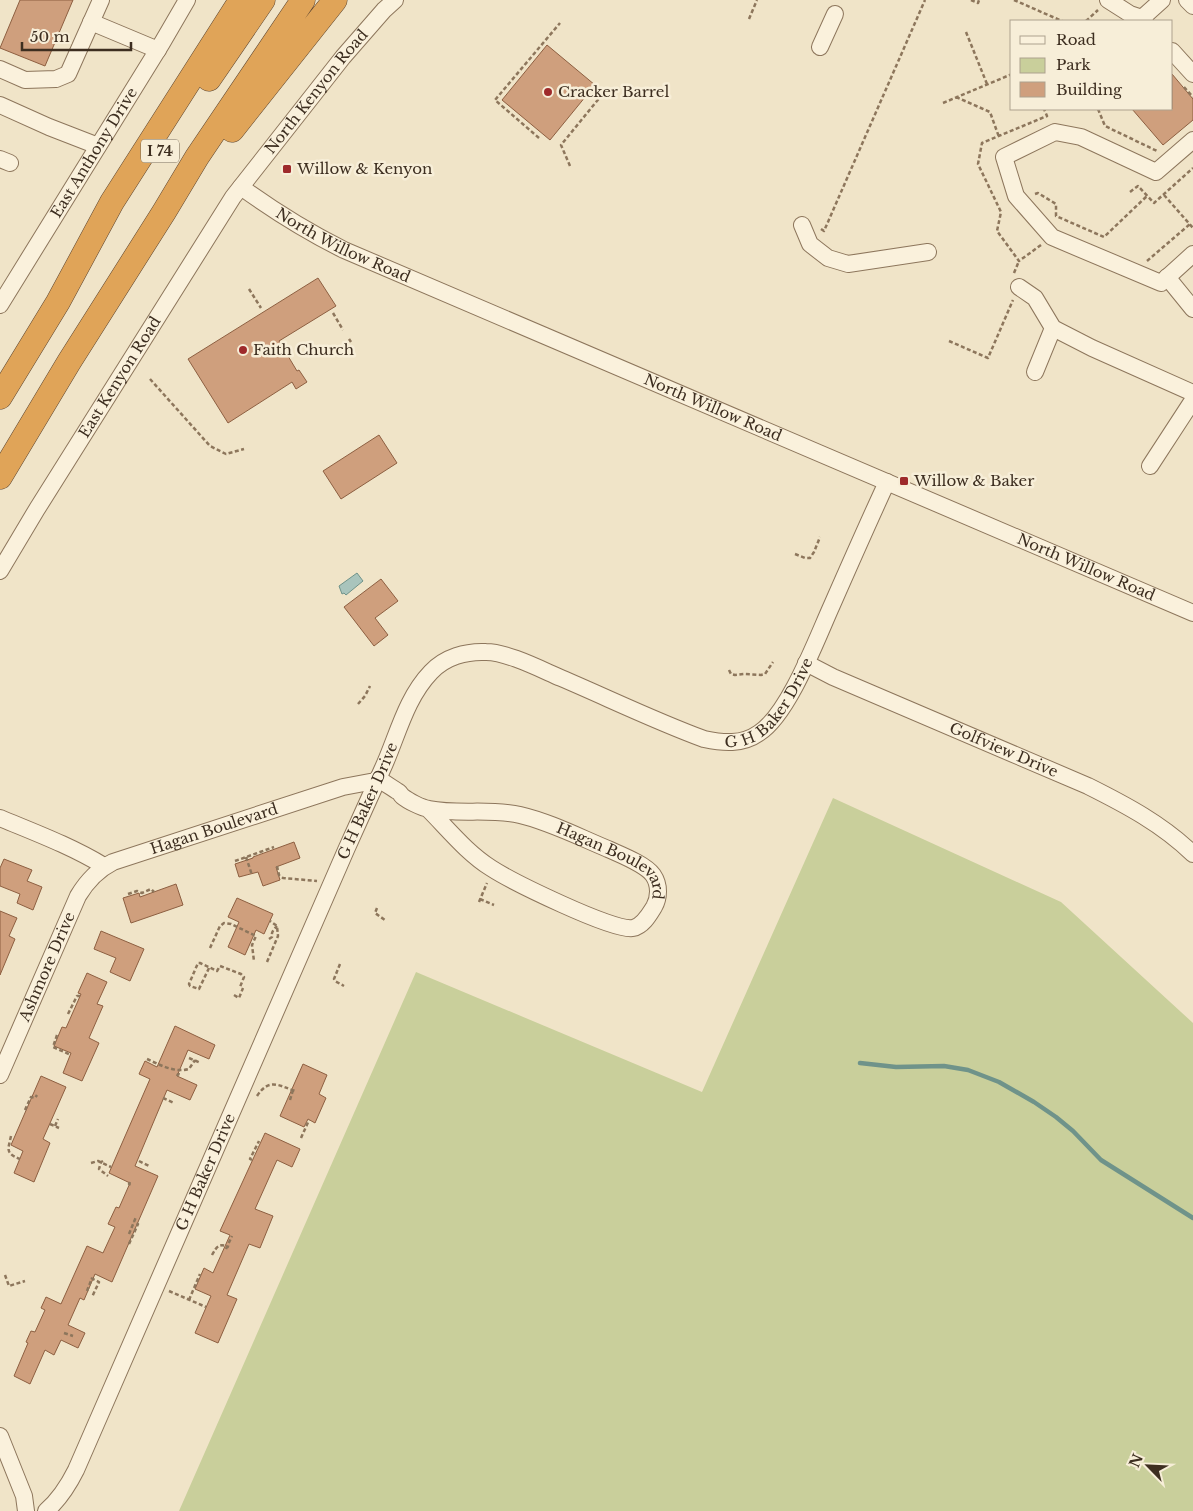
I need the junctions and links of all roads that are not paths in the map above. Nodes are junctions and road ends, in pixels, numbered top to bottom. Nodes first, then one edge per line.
1 (101, 0) edge
2 (187, 0) edge
3 (241, 0) edge
4 (263, 0) edge
5 (303, 0) edge
6 (334, 0) edge
7 (395, 0) edge
8 (1108, 0) edge
9 (1162, 0) edge
10 (1187, 0) edge
11 (1193, 6) edge
12 (835, 14) dead end
13 (1143, 19) edge
14 (91, 22) junction
15 (820, 47) dead end
16 (158, 50) junction
17 (1173, 52) edge
18 (0, 69) edge
19 (1193, 74) edge
20 (0, 105) edge
21 (1193, 140) edge
22 (98, 146) junction
23 (241, 187) junction
24 (164, 212) junction
25 (810, 226) road end
26 (928, 252) dead end
27 (1193, 254) edge
28 (1167, 277) junction
29 (1018, 287) road end
30 (58, 302) junction
31 (0, 305) edge
32 (1193, 309) edge
33 (1053, 328) junction
34 (1035, 372) dead end
35 (1193, 392) edge
36 (0, 397) edge
37 (1193, 400) edge
38 (1150, 466) dead end
39 (0, 477) edge
40 (887, 482) junction
41 (0, 571) edge
42 (1193, 613) edge
43 (806, 663) junction
44 (378, 778) junction
45 (428, 809) junction
46 (0, 818) edge
47 (1193, 854) edge
48 (104, 866) junction
49 (0, 1075) edge
50 (0, 1436) edge
51 (26, 1511) edge
52 (46, 1511) edge

1 - 14 street
2 - 16 street, East Anthony Drive
3 - 30 highway
4 - 30 highway, I 74
5 - 24 highway, I 74
6 - 24 highway
7 - 23 street, North Kenyon Road
8 - 13 street
9 - 13 street
10 - 11 street
12 - 15 street
14 - 16 street
14 - 18 street
16 - 22 street, East Anthony Drive
17 - 19 street
20 - 22 street
21 - 28 street
22 - 31 street, East Anthony Drive
23 - 40 street, North Willow Road
23 - 41 street, East Kenyon Road
24 - 39 highway, I 74
25 - 26 street
27 - 28 street
28 - 32 street
29 - 33 street
30 - 36 highway, I 74
33 - 34 street
33 - 35 street
37 - 38 street
40 - 42 street, North Willow Road
40 - 43 street, G H Baker Drive
43 - 44 street, G H Baker Drive
43 - 47 street, Golfview Drive
44 - 45 street, Hagan Boulevard
44 - 48 street, Hagan Boulevard
44 - 52 street, G H Baker Drive
45 - 45 street, Hagan Boulevard
46 - 48 street
48 - 49 street, Ashmore Drive
50 - 51 street

